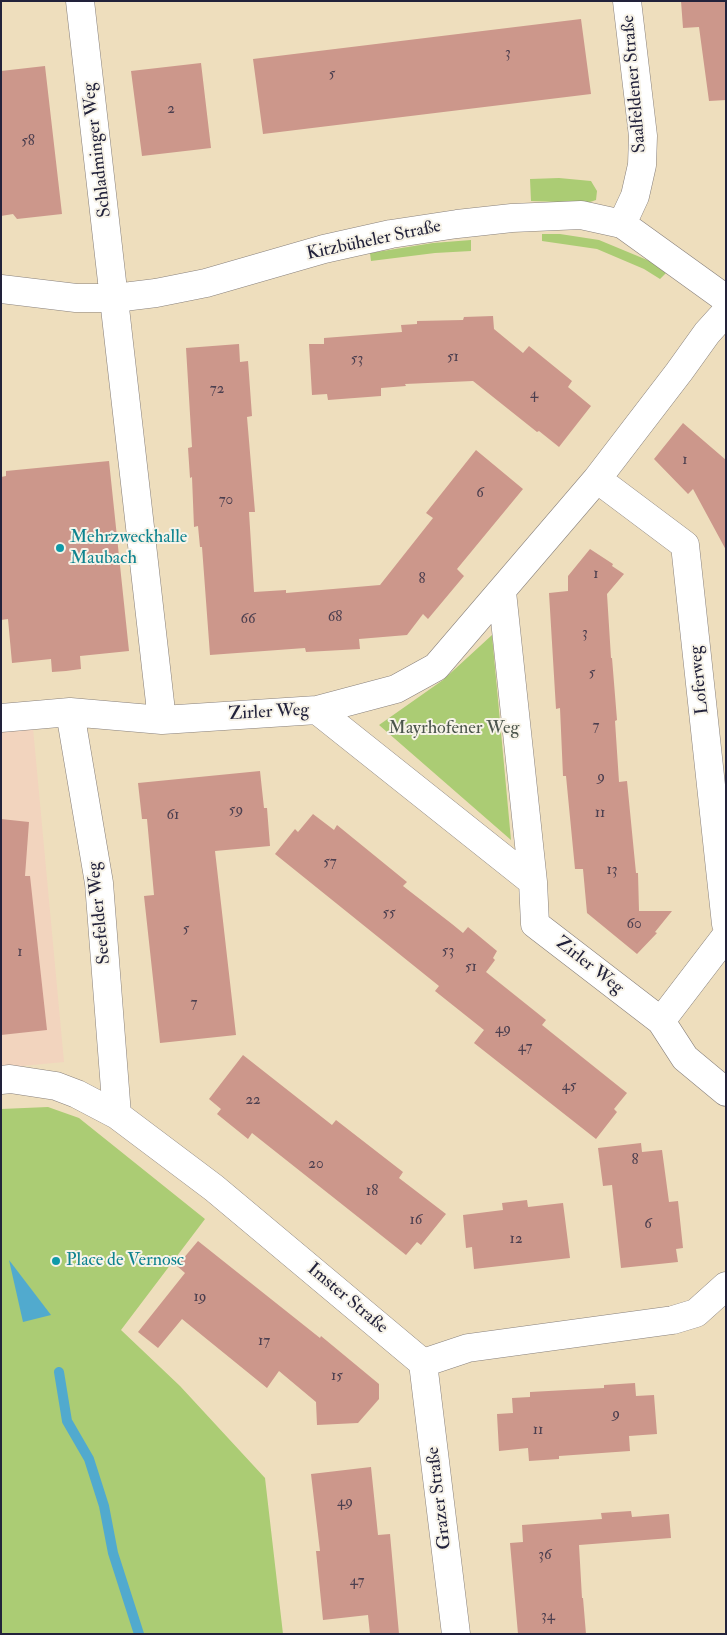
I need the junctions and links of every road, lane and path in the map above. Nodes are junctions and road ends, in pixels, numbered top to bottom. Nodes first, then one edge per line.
1 (80, 1) edge
2 (627, 1) edge
3 (622, 224) junction
4 (1, 289) edge
5 (115, 298) junction
6 (726, 299) edge
7 (726, 312) edge
8 (597, 480) junction
9 (502, 592) junction
10 (317, 710) junction
11 (70, 712) junction
12 (1, 718) edge
13 (162, 720) junction
14 (533, 882) junction
15 (726, 924) edge
16 (726, 936) edge
17 (661, 1021) junction
18 (1, 1080) edge
19 (726, 1092) edge
20 (118, 1115) junction
21 (726, 1286) edge
22 (423, 1363) junction
23 (456, 1634) edge

1 - 5 street, Schladminger Weg
2 - 3 street, Saalfeldener Straße
3 - 5 street, Kitzbüheler Straße
3 - 6 street, Kitzbüheler Straße
4 - 5 street, Kitzbüheler Straße
5 - 13 street
7 - 8 street
8 - 9 street
8 - 15 street, Loferweg
9 - 10 street
9 - 14 street
10 - 13 street, Zirler Weg
10 - 14 street, Zirler Weg
11 - 12 street, Zirler Weg
11 - 13 street, Zirler Weg
11 - 20 street, Seefelder Weg
14 - 17 street, Zirler Weg
16 - 17 street
17 - 19 street, Zirler Weg
18 - 20 street, Imster Straße
20 - 22 street, Imster Straße
21 - 22 street
22 - 23 street, Grazer Straße

